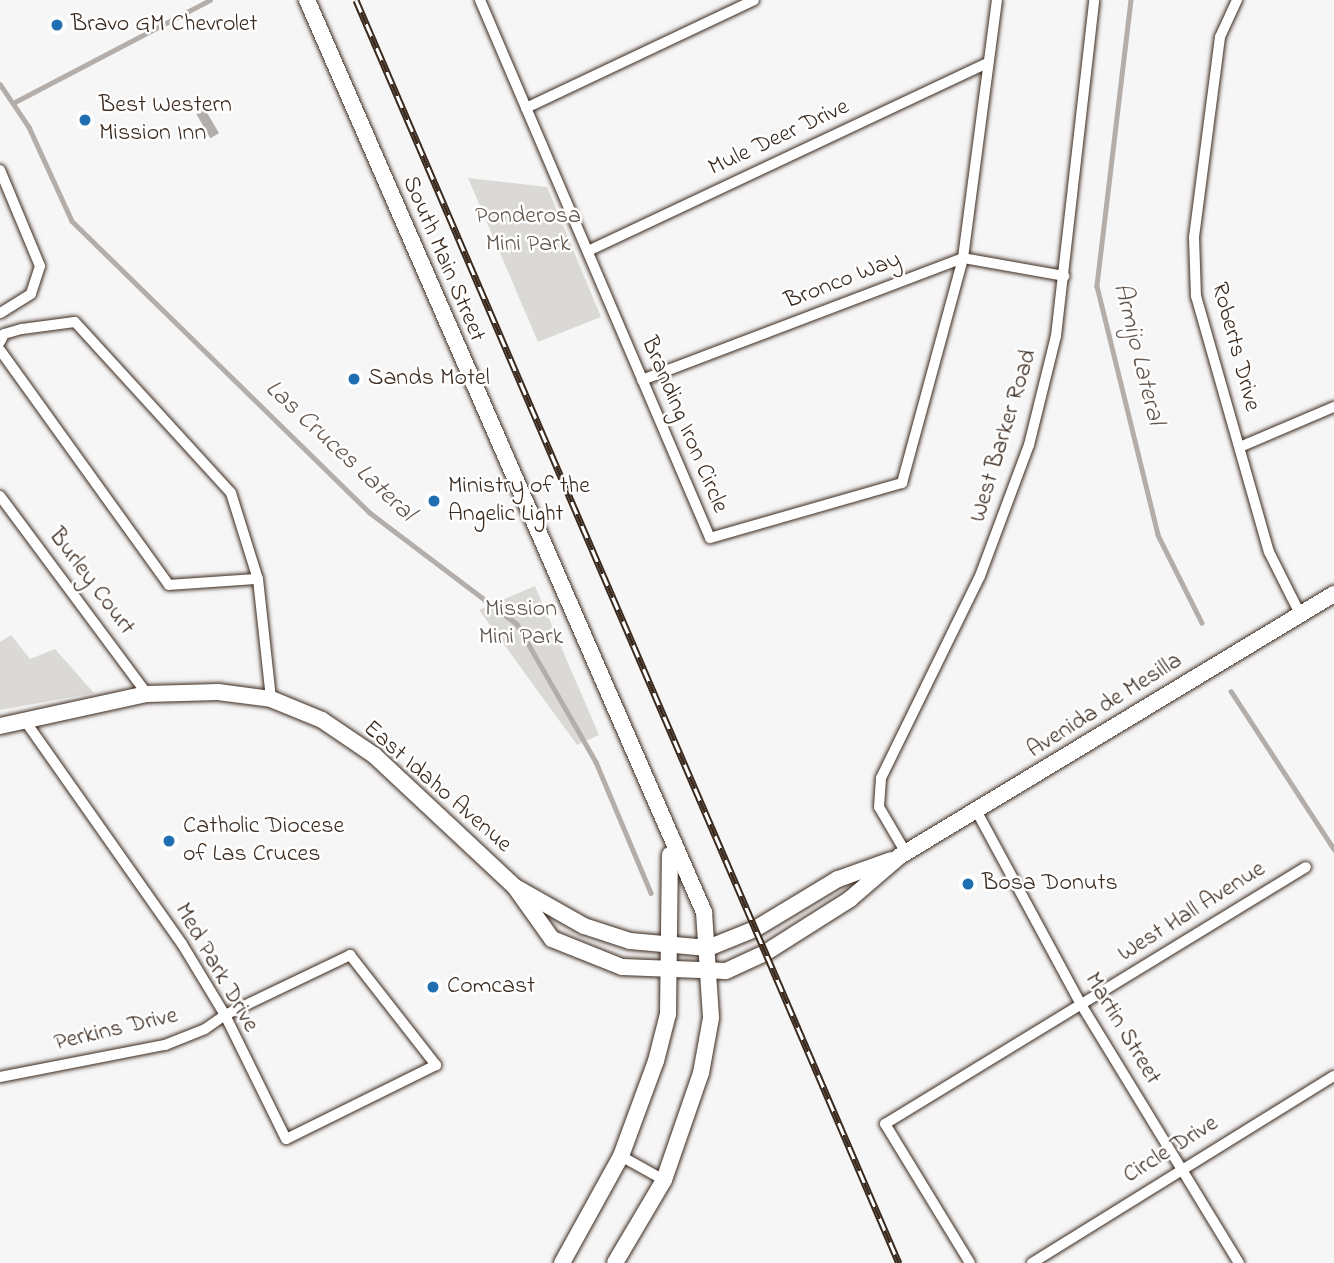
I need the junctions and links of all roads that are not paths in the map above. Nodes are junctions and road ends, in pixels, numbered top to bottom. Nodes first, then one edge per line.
1 (307, 0) edge
2 (480, 0) edge
3 (754, 0) edge
4 (997, 0) edge
5 (1094, 0) edge
6 (1237, 0) edge
7 (988, 63) junction
8 (526, 108) junction
9 (0, 170) edge
10 (588, 251) junction
11 (963, 258) junction
12 (1064, 276) junction
13 (0, 313) edge
14 (0, 342) edge
15 (0, 350) edge
16 (642, 380) junction
17 (1334, 407) edge
18 (1240, 447) junction
19 (0, 496) edge
20 (258, 579) junction
21 (1334, 594) edge
22 (1300, 615) junction
23 (148, 694) junction
24 (271, 699) junction
25 (26, 722) junction
26 (0, 726) edge
27 (977, 812) junction
28 (670, 846) junction
29 (903, 855) junction
30 (1306, 867) dead end
31 (515, 887) junction
32 (672, 947) junction
33 (708, 948) junction
34 (711, 972) junction
35 (670, 973) junction
36 (1082, 1006) junction
37 (225, 1015) junction
38 (436, 1065) joint
39 (1334, 1076) edge
40 (0, 1077) edge
41 (621, 1156) junction
42 (1182, 1166) junction
43 (664, 1180) junction
44 (562, 1263) edge
45 (615, 1263) edge
46 (970, 1263) edge
47 (1031, 1263) edge
48 (1239, 1263) edge

1 - 28 main road, South Main Street
2 - 8 street, Branding Iron Circle
3 - 8 street
4 - 7 street, Branding Iron Circle
5 - 12 street, West Barker Road
6 - 18 street, Roberts Drive
7 - 10 street, Mule Deer Drive
7 - 11 street, Branding Iron Circle
8 - 10 street, Branding Iron Circle
9 - 13 street
10 - 16 street, Branding Iron Circle
11 - 12 street
11 - 16 street, Bronco Way
11 - 16 street, Branding Iron Circle
12 - 29 street, West Barker Road
14 - 20 street
15 - 20 street
17 - 18 street
18 - 22 street, Roberts Drive
19 - 23 street, Burley Court
20 - 24 street
21 - 22 main road, Avenida de Mesilla
22 - 27 main road, Avenida de Mesilla
23 - 24 main road, East Idaho Avenue
23 - 25 main road, East Idaho Avenue
24 - 31 main road, East Idaho Avenue
25 - 26 main road, East Idaho Avenue
25 - 37 street, Med Park Drive
27 - 29 main road, Avenida de Mesilla
27 - 36 street, Martin Street
28 - 32 main road, South Main Street
28 - 33 main road, South Main Street
29 - 33 main road, Avenida de Mesilla
29 - 34 main road, Avenida de Mesilla
30 - 36 street, West Hall Avenue
31 - 32 main road, East Idaho Avenue
31 - 35 main road, East Idaho Avenue
32 - 33 main road, Avenida de Mesilla
32 - 35 main road, South Main Street
33 - 34 main road, South Main Street
34 - 35 main road, Avenida de Mesilla
34 - 43 main road, South Main Street
35 - 41 main road, South Main Street
36 - 42 street, Martin Street
36 - 46 street, West Hall Avenue
37 - 38 street, Perkins Drive
37 - 38 street, Med Park Drive
37 - 40 street, Perkins Drive
39 - 42 street, Circle Drive
41 - 43 street
41 - 44 main road, South Main Street
42 - 47 street, Circle Drive
42 - 48 street, Martin Street
43 - 45 main road, South Main Street

